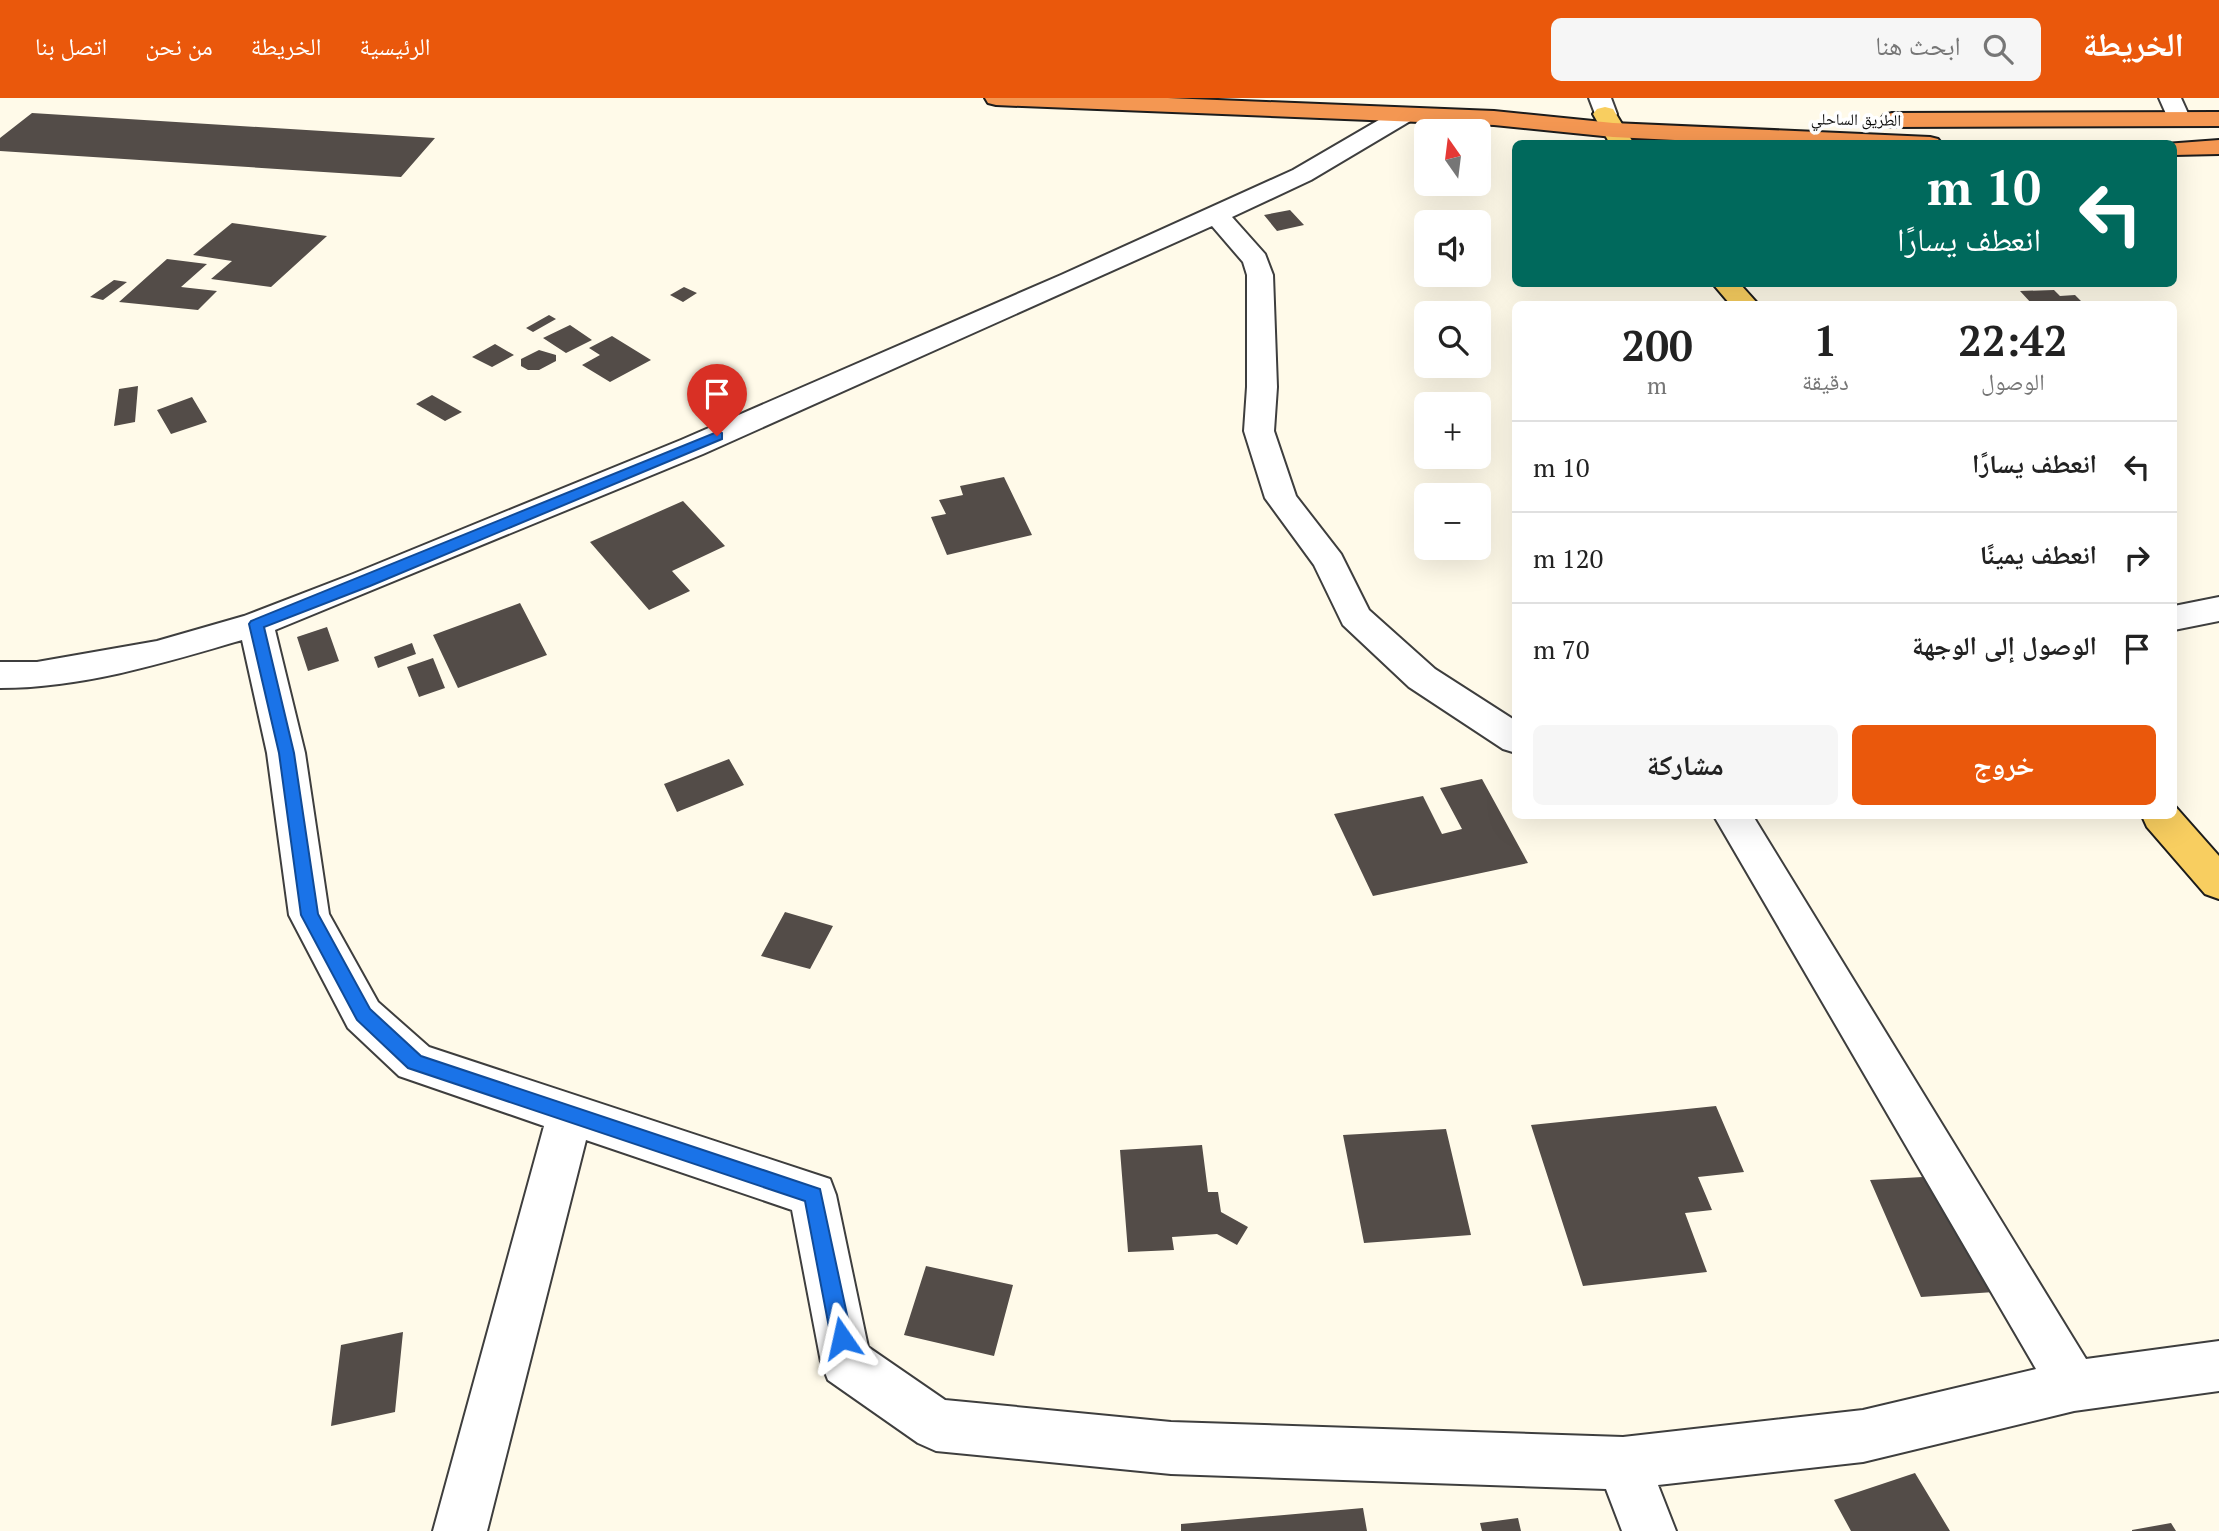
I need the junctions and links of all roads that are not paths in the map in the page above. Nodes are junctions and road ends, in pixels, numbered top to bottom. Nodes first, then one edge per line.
1 (996, 98) edge
2 (2170, 98) edge
3 (1405, 115) junction
4 (2219, 119) edge
5 (2179, 120) junction
6 (1610, 121) edge
7 (1874, 140) edge
8 (2219, 147) edge
9 (2177, 148) edge
10 (1216, 214) junction
11 (1729, 287) edge
12 (1741, 301) edge
13 (2219, 609) edge
14 (2177, 617) edge
15 (256, 624) junction
16 (0, 675) edge
17 (1512, 736) edge
18 (1735, 819) edge
19 (2164, 819) edge
20 (2219, 883) edge
21 (570, 1114) junction
22 (2219, 1366) edge
23 (2074, 1386) junction
24 (1623, 1463) junction
25 (460, 1531) edge
26 (1649, 1531) edge

1 - 3 highway
2 - 5 street
3 - 6 highway
3 - 10 street
4 - 5 highway, الطريق الساحلي
5 - 6 highway, الطريق الساحلي
6 - 7 highway
8 - 9 highway
10 - 15 street
10 - 17 street
11 - 12 main road
13 - 14 street
15 - 16 street
15 - 21 street
18 - 23 street
19 - 20 main road
21 - 24 street
21 - 25 street
22 - 23 street
23 - 24 street
24 - 26 street

